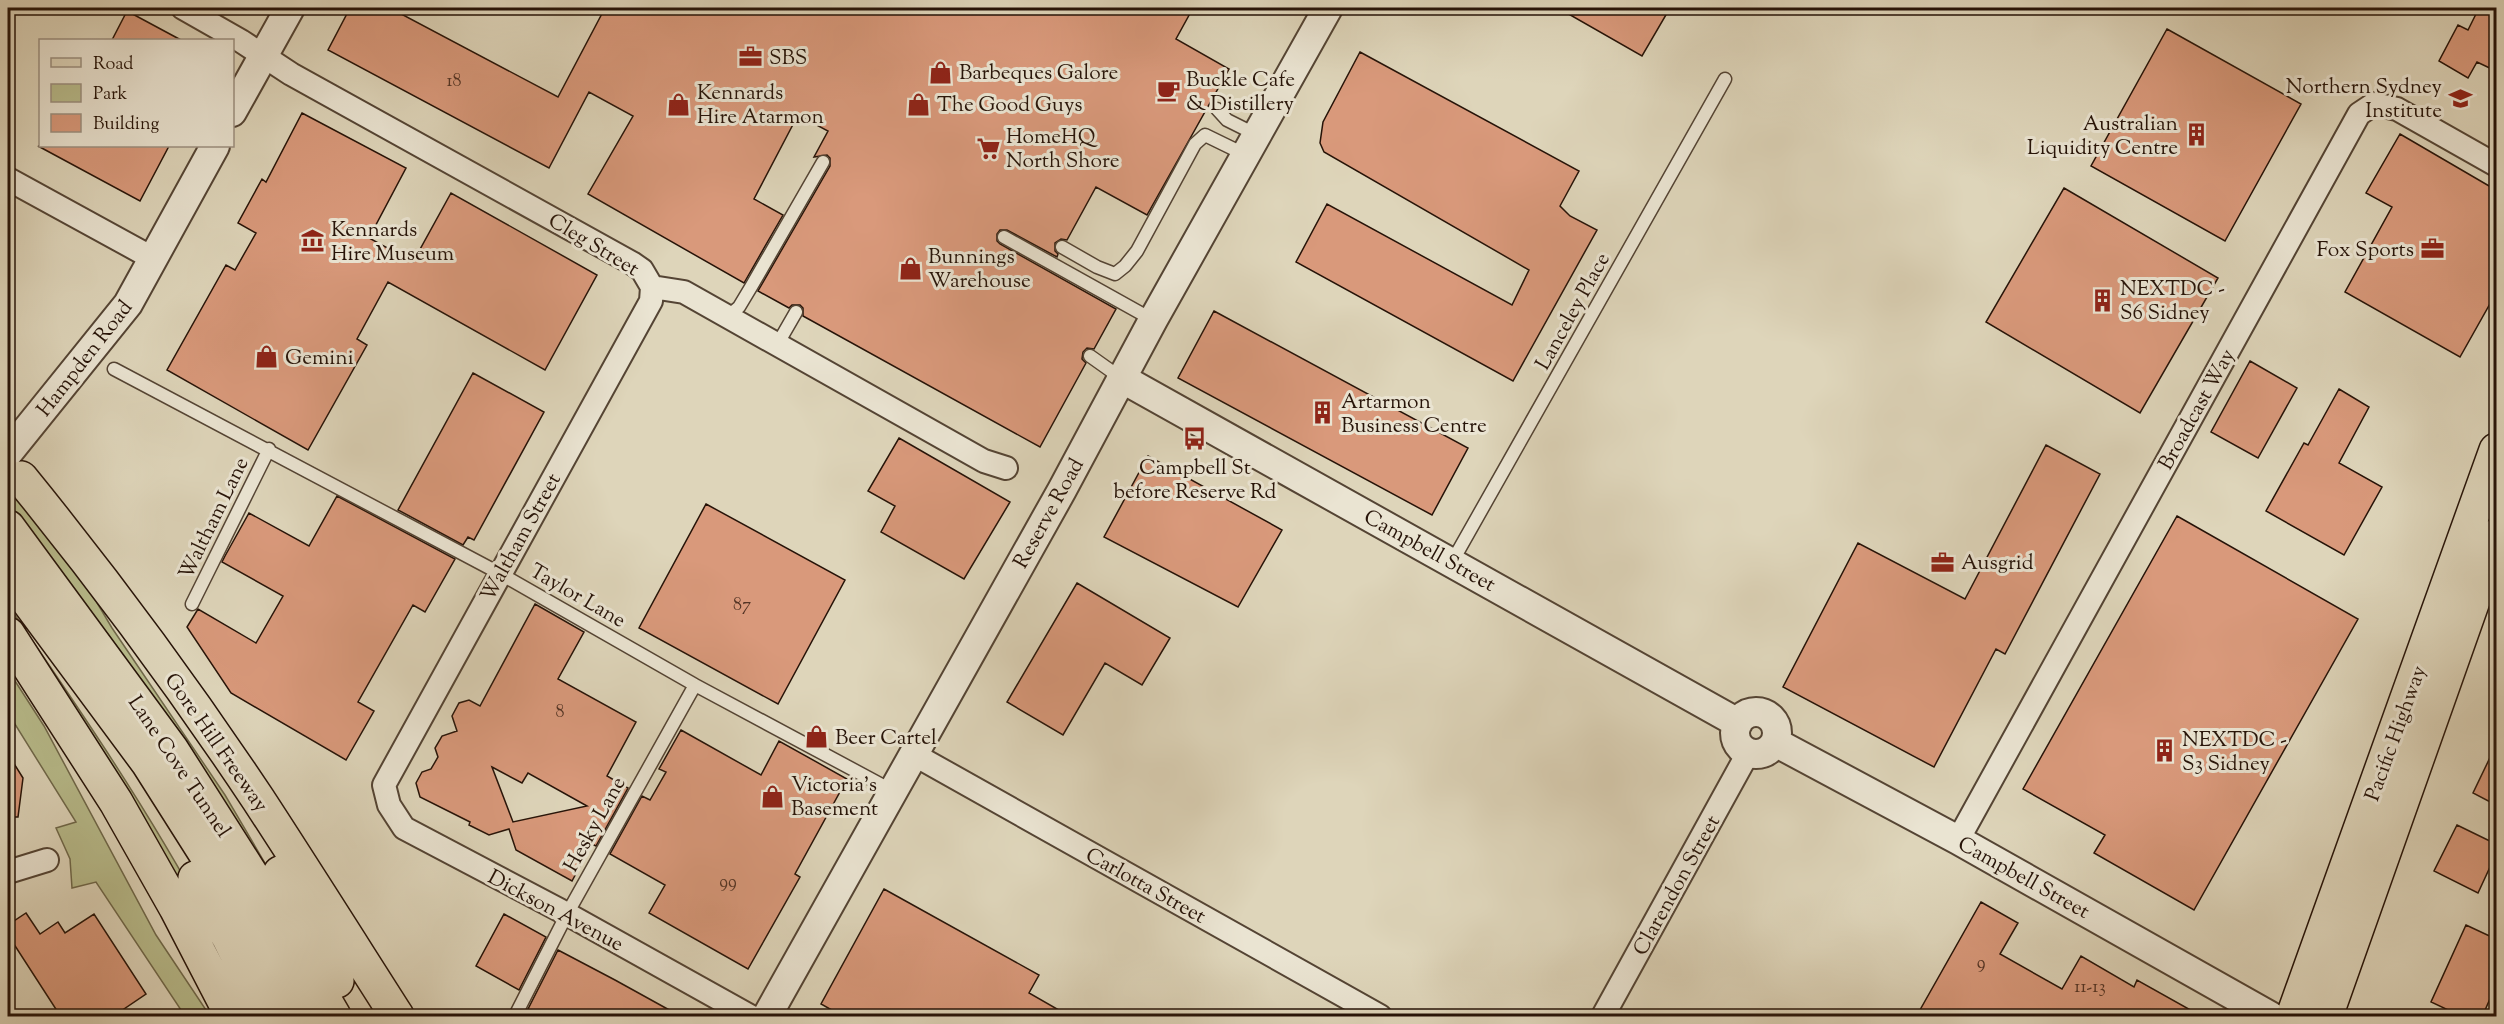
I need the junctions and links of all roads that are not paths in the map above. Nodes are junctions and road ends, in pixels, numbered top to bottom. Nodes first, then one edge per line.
1 (183, 8) edge
2 (290, 8) edge
3 (1328, 8) edge
4 (263, 56) junction
5 (1725, 79) dead end
6 (234, 108) edge
7 (1217, 109) dead end
8 (1251, 145) junction
9 (213, 147) edge
10 (823, 162) dead end
11 (2496, 165) edge
12 (8, 179) edge
13 (1004, 237) dead end
14 (1062, 247) dead end
15 (154, 259) junction
16 (652, 287) junction
17 (796, 312) dead end
18 (727, 317) junction
19 (1153, 320) junction
20 (777, 345) junction
21 (1090, 356) dead end
22 (114, 369) dead end
23 (1121, 378) junction
24 (269, 449) junction
25 (2496, 450) edge
26 (14, 466) edge
27 (1006, 468) dead end
28 (8, 527) edge
29 (2496, 536) edge
30 (1452, 562) junction
31 (499, 573) junction
32 (16, 585) edge
33 (106, 586) junction
34 (192, 604) dead end
35 (8, 634) edge
36 (695, 685) junction
37 (1738, 723) junction
38 (1775, 742) junction
39 (1748, 753) junction
40 (913, 754) junction
41 (384, 785) joint
42 (893, 791) junction
43 (1958, 840) junction
44 (47, 860) dead end
45 (8, 872) edge
46 (567, 914) junction
47 (232, 1017) edge
48 (268, 1017) edge
49 (303, 1017) edge
50 (334, 1017) edge
51 (356, 1017) edge
52 (398, 1017) edge
53 (514, 1017) edge
54 (750, 1017) edge
55 (766, 1017) edge
56 (1380, 1017) edge
57 (1603, 1017) edge
58 (2270, 1017) edge
59 (2293, 1017) edge
60 (2326, 1017) edge

1 - 4 street, Cleg Street
2 - 4 street
3 - 8 street, Reserve Road
4 - 6 street
4 - 16 street, Cleg Street
5 - 30 lane, Lanceley Place
7 - 8 lane
8 - 14 lane
8 - 19 street, Reserve Road
9 - 15 street, Hampden Road
10 - 18 lane
11 - 43 street, Broadcast Way
12 - 15 street
13 - 19 lane
15 - 26 street, Hampden Road
16 - 18 street, Cleg Street
16 - 31 street, Waltham Street
17 - 20 lane
18 - 20 street, Cleg Street
19 - 23 street, Reserve Road
20 - 27 street, Cleg Street
21 - 23 lane
22 - 24 lane, Taylor Lane
23 - 30 street, Campbell Street
23 - 40 street, Reserve Road
24 - 31 lane, Taylor Lane
24 - 34 lane, Waltham Lane
25 - 59 main road, Pacific Highway
26 - 33 main road, Gore Hill Freeway
28 - 50 main road, Lane Cove Tunnel
29 - 60 main road, Pacific Highway
30 - 37 street, Campbell Street
31 - 36 lane, Taylor Lane
31 - 41 street, Waltham Street
32 - 48 main road
32 - 49 main road, Lane Cove Tunnel
33 - 51 main road
33 - 52 main road, Gore Hill Freeway
35 - 47 main road
36 - 42 lane, Taylor Lane
36 - 46 lane, Hesky Lane
37 - 38 street
37 - 39 street
38 - 39 street
38 - 43 street, Campbell Street
39 - 57 street, Clarendon Street
40 - 42 street, Reserve Road
40 - 56 street, Carlotta Street
41 - 46 street, Dickson Avenue
42 - 55 street, Reserve Road
43 - 58 street, Campbell Street
44 - 45 street
46 - 53 lane, Hesky Lane
46 - 54 street, Dickson Avenue

